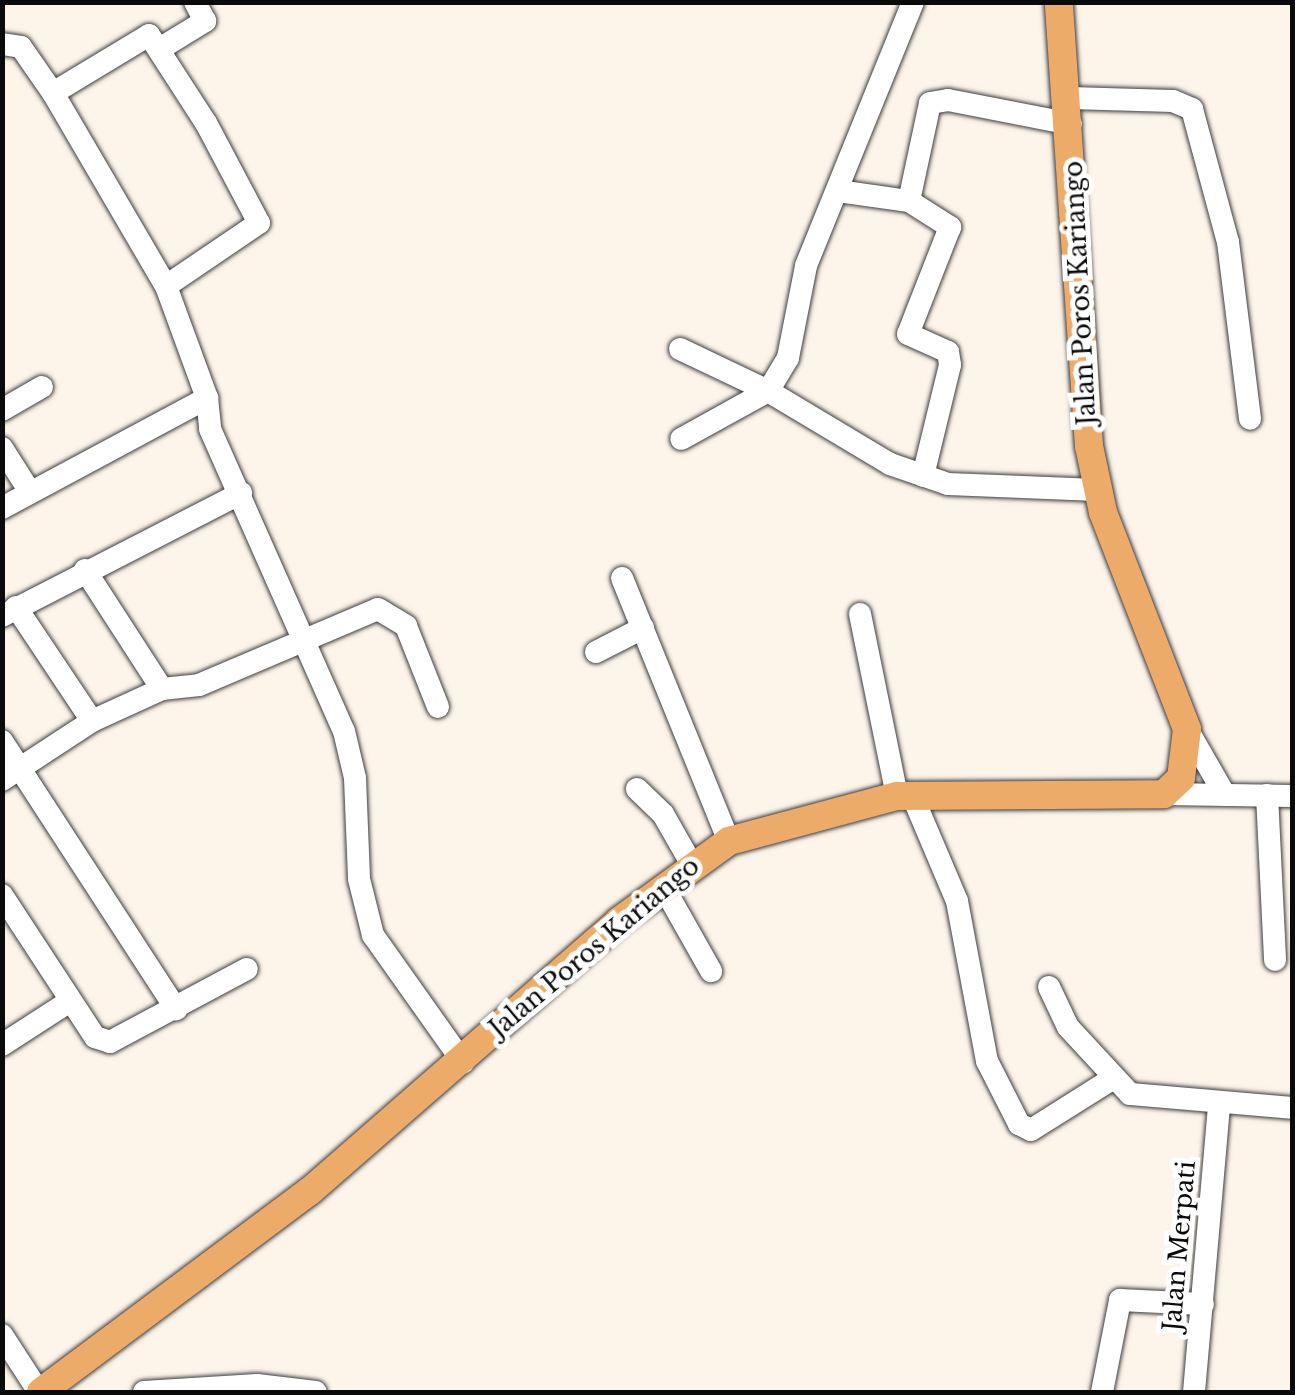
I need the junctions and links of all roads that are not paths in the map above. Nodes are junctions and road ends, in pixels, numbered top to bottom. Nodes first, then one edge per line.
1 (196, 2) edge
2 (914, 2) edge
3 (1060, 2) edge
4 (2, 44) edge
5 (162, 48) junction
6 (53, 92) junction
7 (1070, 111) junction
8 (838, 191) junction
9 (909, 201) junction
10 (166, 286) junction
11 (680, 349) dead end
12 (42, 387) dead end
13 (768, 391) junction
14 (207, 398) junction
15 (2, 410) edge
16 (1250, 420) dead end
17 (681, 439) dead end
18 (2, 448) edge
19 (923, 476) junction
20 (1097, 490) junction
21 (30, 492) junction
22 (241, 493) junction
23 (2, 508) edge
24 (85, 570) junction
25 (622, 578) dead end
26 (9, 612) edge
27 (860, 614) dead end
28 (643, 628) junction
29 (306, 635) junction
30 (596, 652) dead end
31 (162, 689) junction
32 (438, 707) dead end
33 (92, 721) junction
34 (1187, 729) junction
35 (2, 742) edge
36 (11, 774) edge
37 (637, 790) dead end
38 (1164, 794) junction
39 (1226, 794) junction
40 (1267, 795) junction
41 (905, 796) junction
42 (1292, 796) edge
43 (729, 841) junction
44 (692, 863) junction
45 (663, 886) junction
46 (2, 894) edge
47 (1276, 960) dead end
48 (247, 968) dead end
49 (711, 970) dead end
50 (1049, 986) dead end
51 (70, 1001) junction
52 (176, 1009) junction
53 (2, 1045) edge
54 (463, 1062) junction
55 (1112, 1079) junction
56 (1220, 1104) junction
57 (1292, 1108) edge
58 (1203, 1304) junction
59 (2, 1334) edge
60 (40, 1392) edge
61 (144, 1392) edge
62 (316, 1392) edge
63 (1102, 1392) edge
64 (1194, 1392) edge

1 - 5 street
2 - 8 street
3 - 7 main road, Jalan Poros Kariango
4 - 6 street
5 - 6 street
5 - 10 street
6 - 10 street
7 - 9 street
7 - 16 street
7 - 20 main road, Jalan Poros Kariango
8 - 9 street
8 - 13 street
9 - 19 street
10 - 14 street
11 - 13 street
12 - 15 street
13 - 17 street
13 - 19 street
14 - 21 street
14 - 22 street
18 - 21 street
19 - 20 street
20 - 34 main road, Jalan Poros Kariango
21 - 23 street
22 - 24 street
22 - 29 street
24 - 26 street
24 - 31 street
25 - 28 street
26 - 33 street
27 - 41 street
28 - 30 street
28 - 43 street
29 - 31 street
29 - 32 street
29 - 54 street
31 - 33 street
33 - 36 street
34 - 38 main road
34 - 39 street
35 - 36 street
36 - 52 street
37 - 44 street
38 - 39 street
38 - 41 main road, Jalan Poros Kariango
39 - 40 street
40 - 42 street
40 - 47 street
41 - 43 main road, Jalan Poros Kariango
41 - 55 street
43 - 44 main road, Jalan Poros Kariango
44 - 45 main road, Jalan Poros Kariango
45 - 49 street
45 - 54 main road, Jalan Poros Kariango
46 - 51 street
48 - 52 street
50 - 55 street
51 - 52 street
51 - 53 street
54 - 60 main road, Jalan Poros Kariango
55 - 56 street
56 - 57 street
56 - 58 street, Jalan Merpati
58 - 63 street
58 - 64 street, Jalan Merpati
59 - 60 street
61 - 62 street

